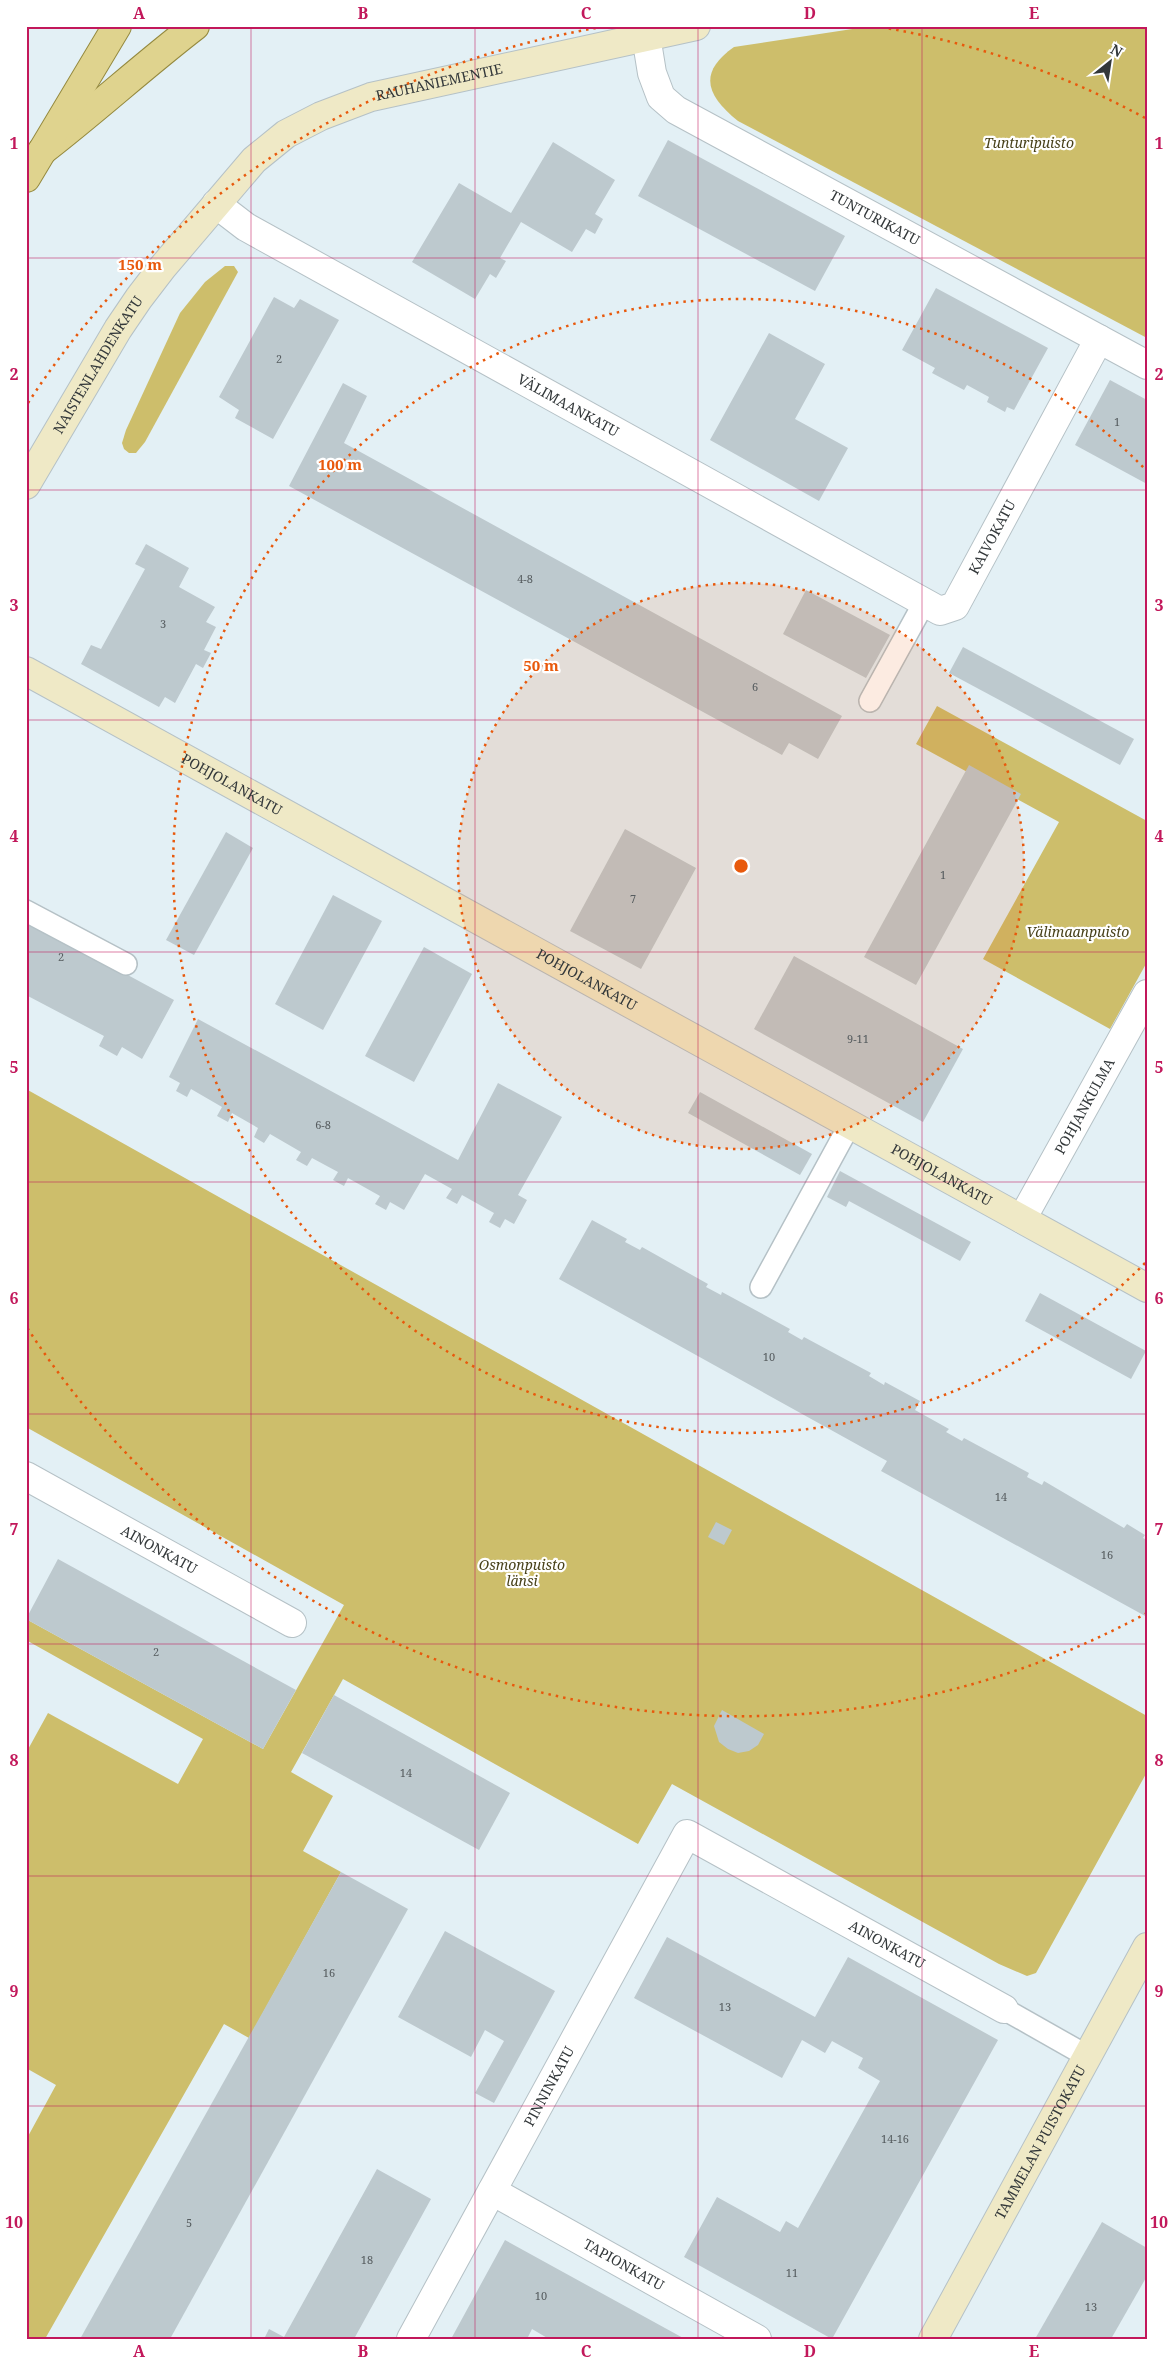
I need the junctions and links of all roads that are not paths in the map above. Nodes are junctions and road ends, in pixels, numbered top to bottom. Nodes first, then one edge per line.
1 (117, 26) edge
2 (196, 26) edge
3 (696, 26) edge
4 (646, 36) junction
5 (42, 151) junction
6 (26, 178) edge
7 (216, 204) junction
8 (1100, 339) junction
9 (1147, 365) edge
10 (26, 485) edge
11 (924, 603) junction
12 (26, 671) edge
13 (870, 701) dead end
14 (26, 911) edge
15 (126, 964) dead end
16 (1147, 994) edge
17 (850, 1124) junction
18 (1022, 1219) junction
19 (761, 1287) dead end
20 (1147, 1288) edge
21 (26, 1476) edge
22 (292, 1622) dead end
23 (687, 1834) joint
24 (1147, 1947) edge
25 (1004, 2008) joint
26 (1087, 2056) junction
27 (492, 2192) junction
28 (410, 2339) edge
29 (757, 2339) edge
30 (933, 2339) edge

1 - 5 main road
2 - 5 main road
3 - 4 main road, RAUHANIEMENTIE
4 - 7 main road, RAUHANIEMENTIE
4 - 8 street, TUNTURIKATU
5 - 6 main road
7 - 10 main road, NAISTENLAHDENKATU
7 - 11 street, VÄLIMAANKATU
8 - 9 street, TUNTURIKATU
8 - 11 street, KAIVOKATU
11 - 13 lane
12 - 17 main road, POHJOLANKATU
14 - 15 lane
16 - 18 street, POHJANKULMA
17 - 18 main road, POHJOLANKATU
17 - 19 lane
18 - 20 main road, POHJOLANKATU
21 - 22 street, AINONKATU
23 - 25 street, AINONKATU
23 - 27 street, PINNINKATU
24 - 26 main road, TAMMELAN PUISTOKATU
25 - 26 lane, AINONKATU
26 - 30 main road, TAMMELAN PUISTOKATU
27 - 28 street, PINNINKATU
27 - 29 street, TAPIONKATU

